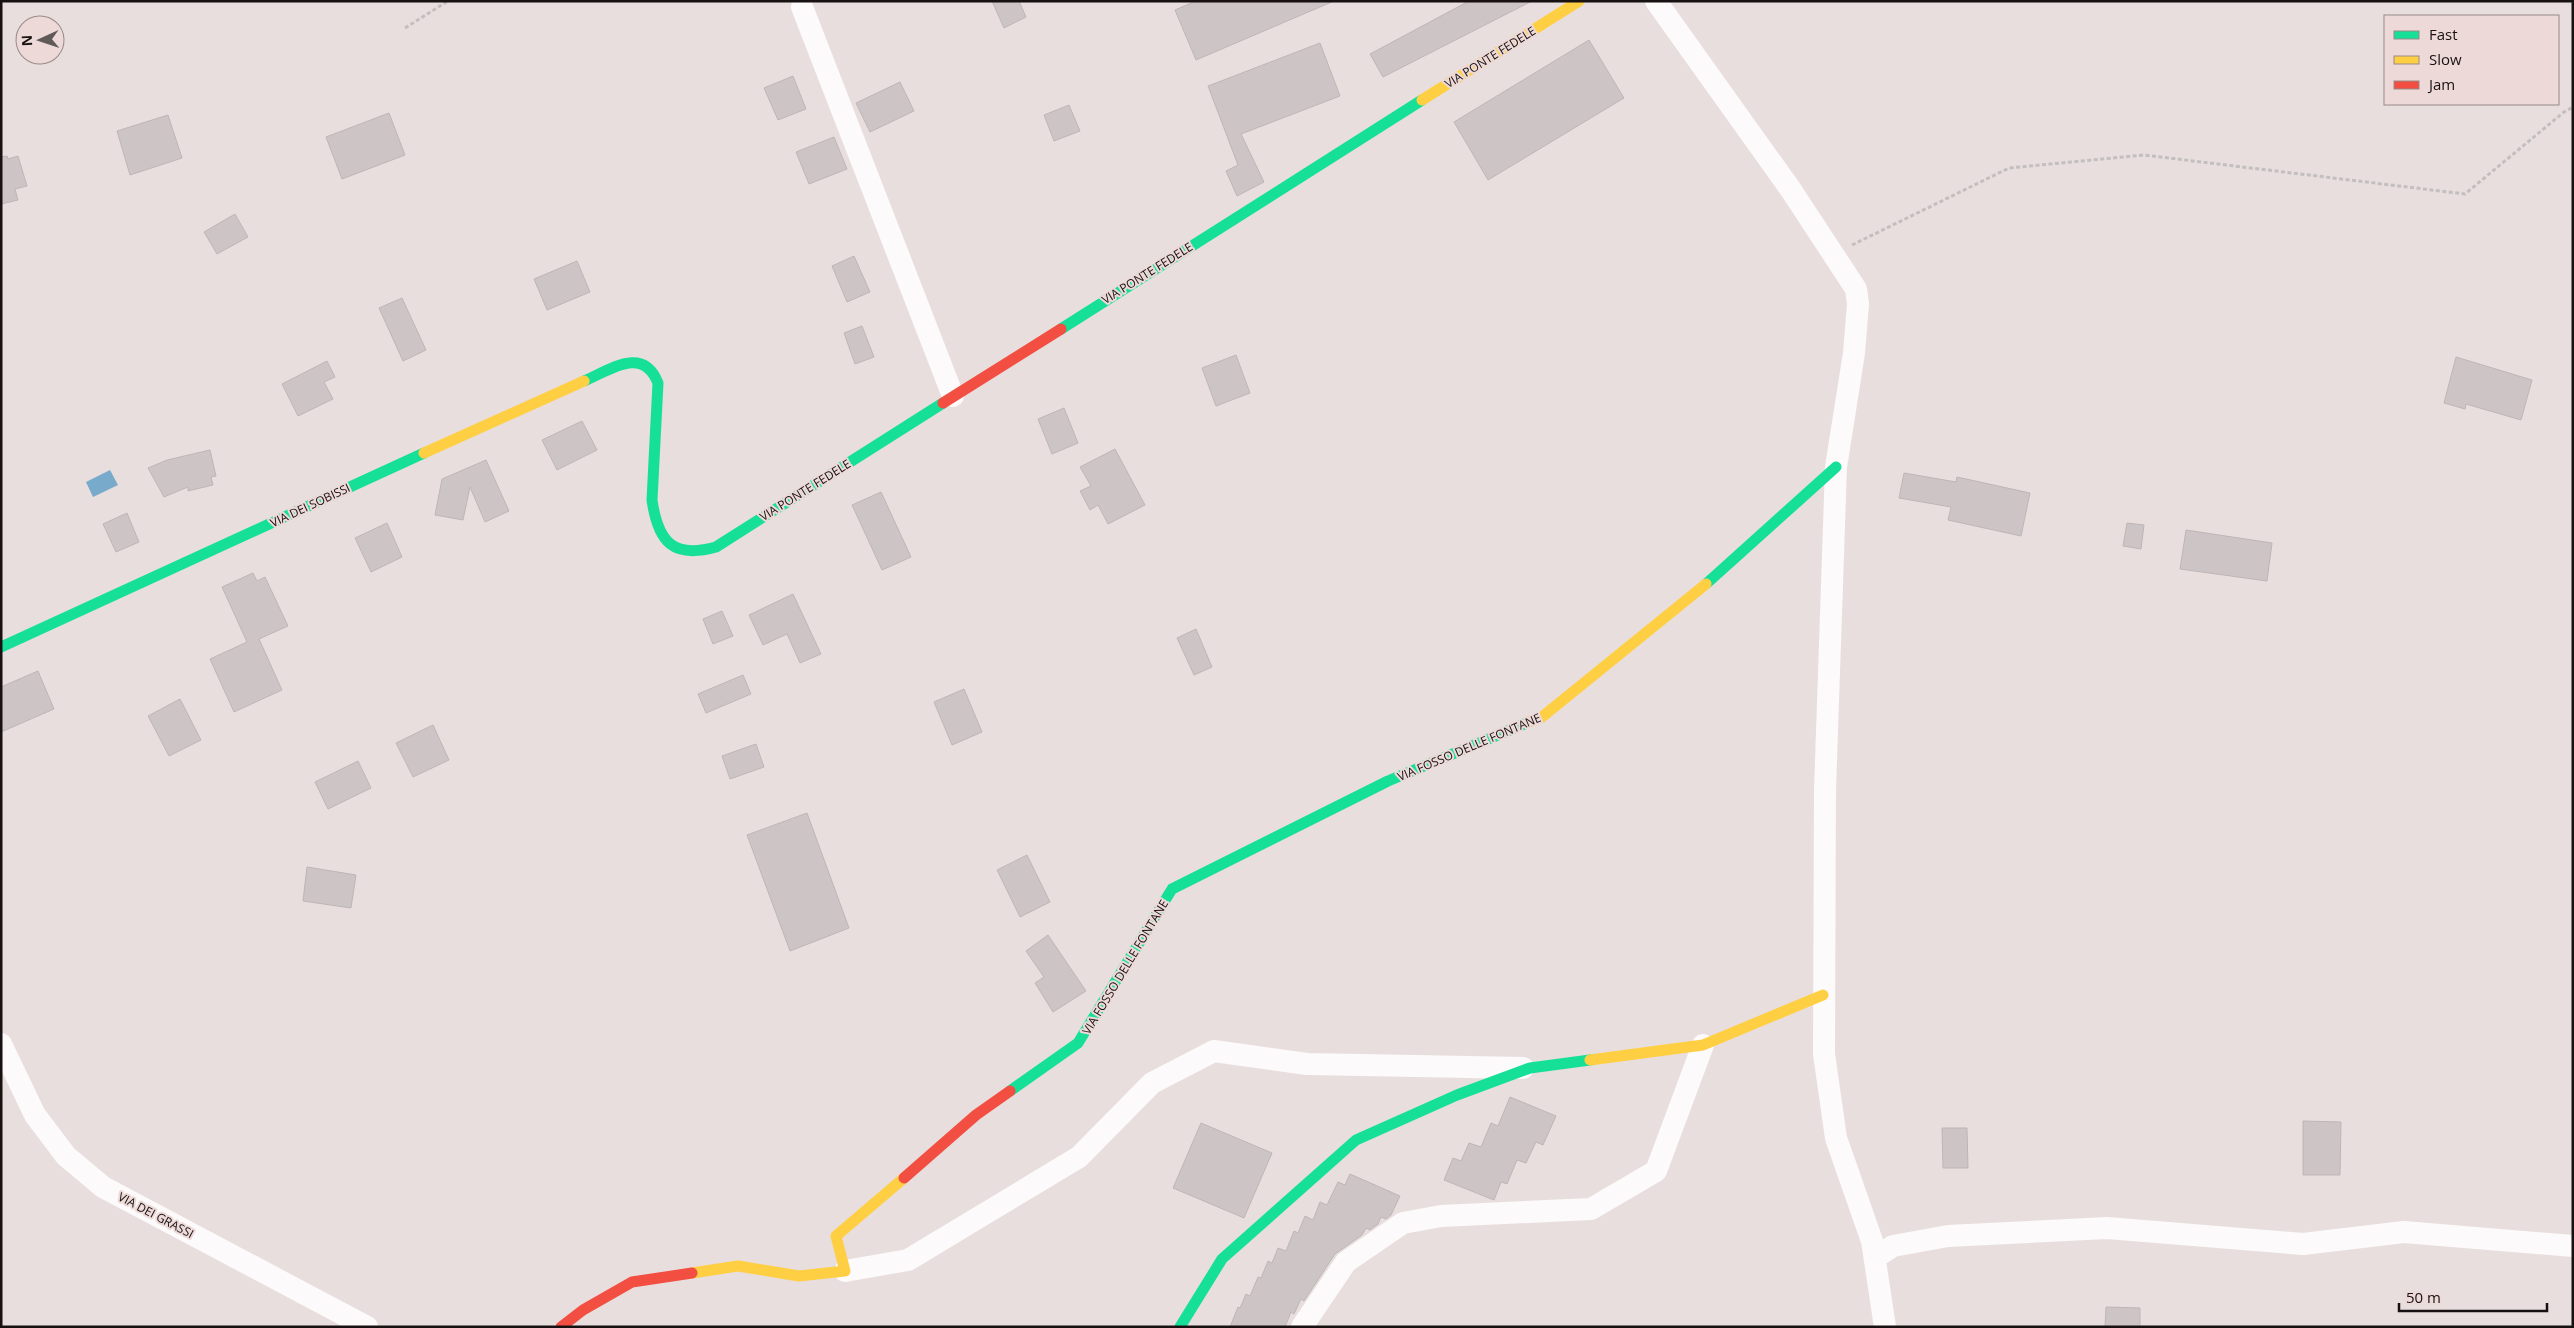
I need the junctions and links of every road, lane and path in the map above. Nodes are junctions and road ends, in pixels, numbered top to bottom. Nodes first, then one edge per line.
1 (448, 1) edge
2 (1579, 1) edge
3 (1656, 1) edge
4 (802, 7) dead end
5 (405, 28) dead end
6 (2573, 108) edge
7 (1834, 253) junction
8 (620, 364) joint
9 (953, 396) junction
10 (1836, 467) junction
11 (1, 647) edge
12 (1823, 995) junction
13 (1, 1044) edge
14 (1703, 1044) junction
15 (1530, 1068) junction
16 (2573, 1246) edge
17 (1876, 1257) junction
18 (845, 1271) junction
19 (367, 1327) edge
20 (561, 1327) edge
21 (1180, 1327) edge
22 (1302, 1327) edge
23 (1885, 1327) edge

1 - 5 path
2 - 9 street, VIA PONTE FEDELE
3 - 7 street
4 - 9 street
6 - 7 path
7 - 10 street
8 - 9 street, VIA PONTE FEDELE
8 - 11 street, VIA DEI SOBISSI
10 - 12 street
10 - 18 street, VIA FOSSO DELLE FONTANE
12 - 14 street
12 - 17 street
13 - 19 street, VIA DEI GRASSI
14 - 15 street
14 - 22 street
15 - 18 street
15 - 21 street
16 - 17 street
17 - 23 street
18 - 20 street

